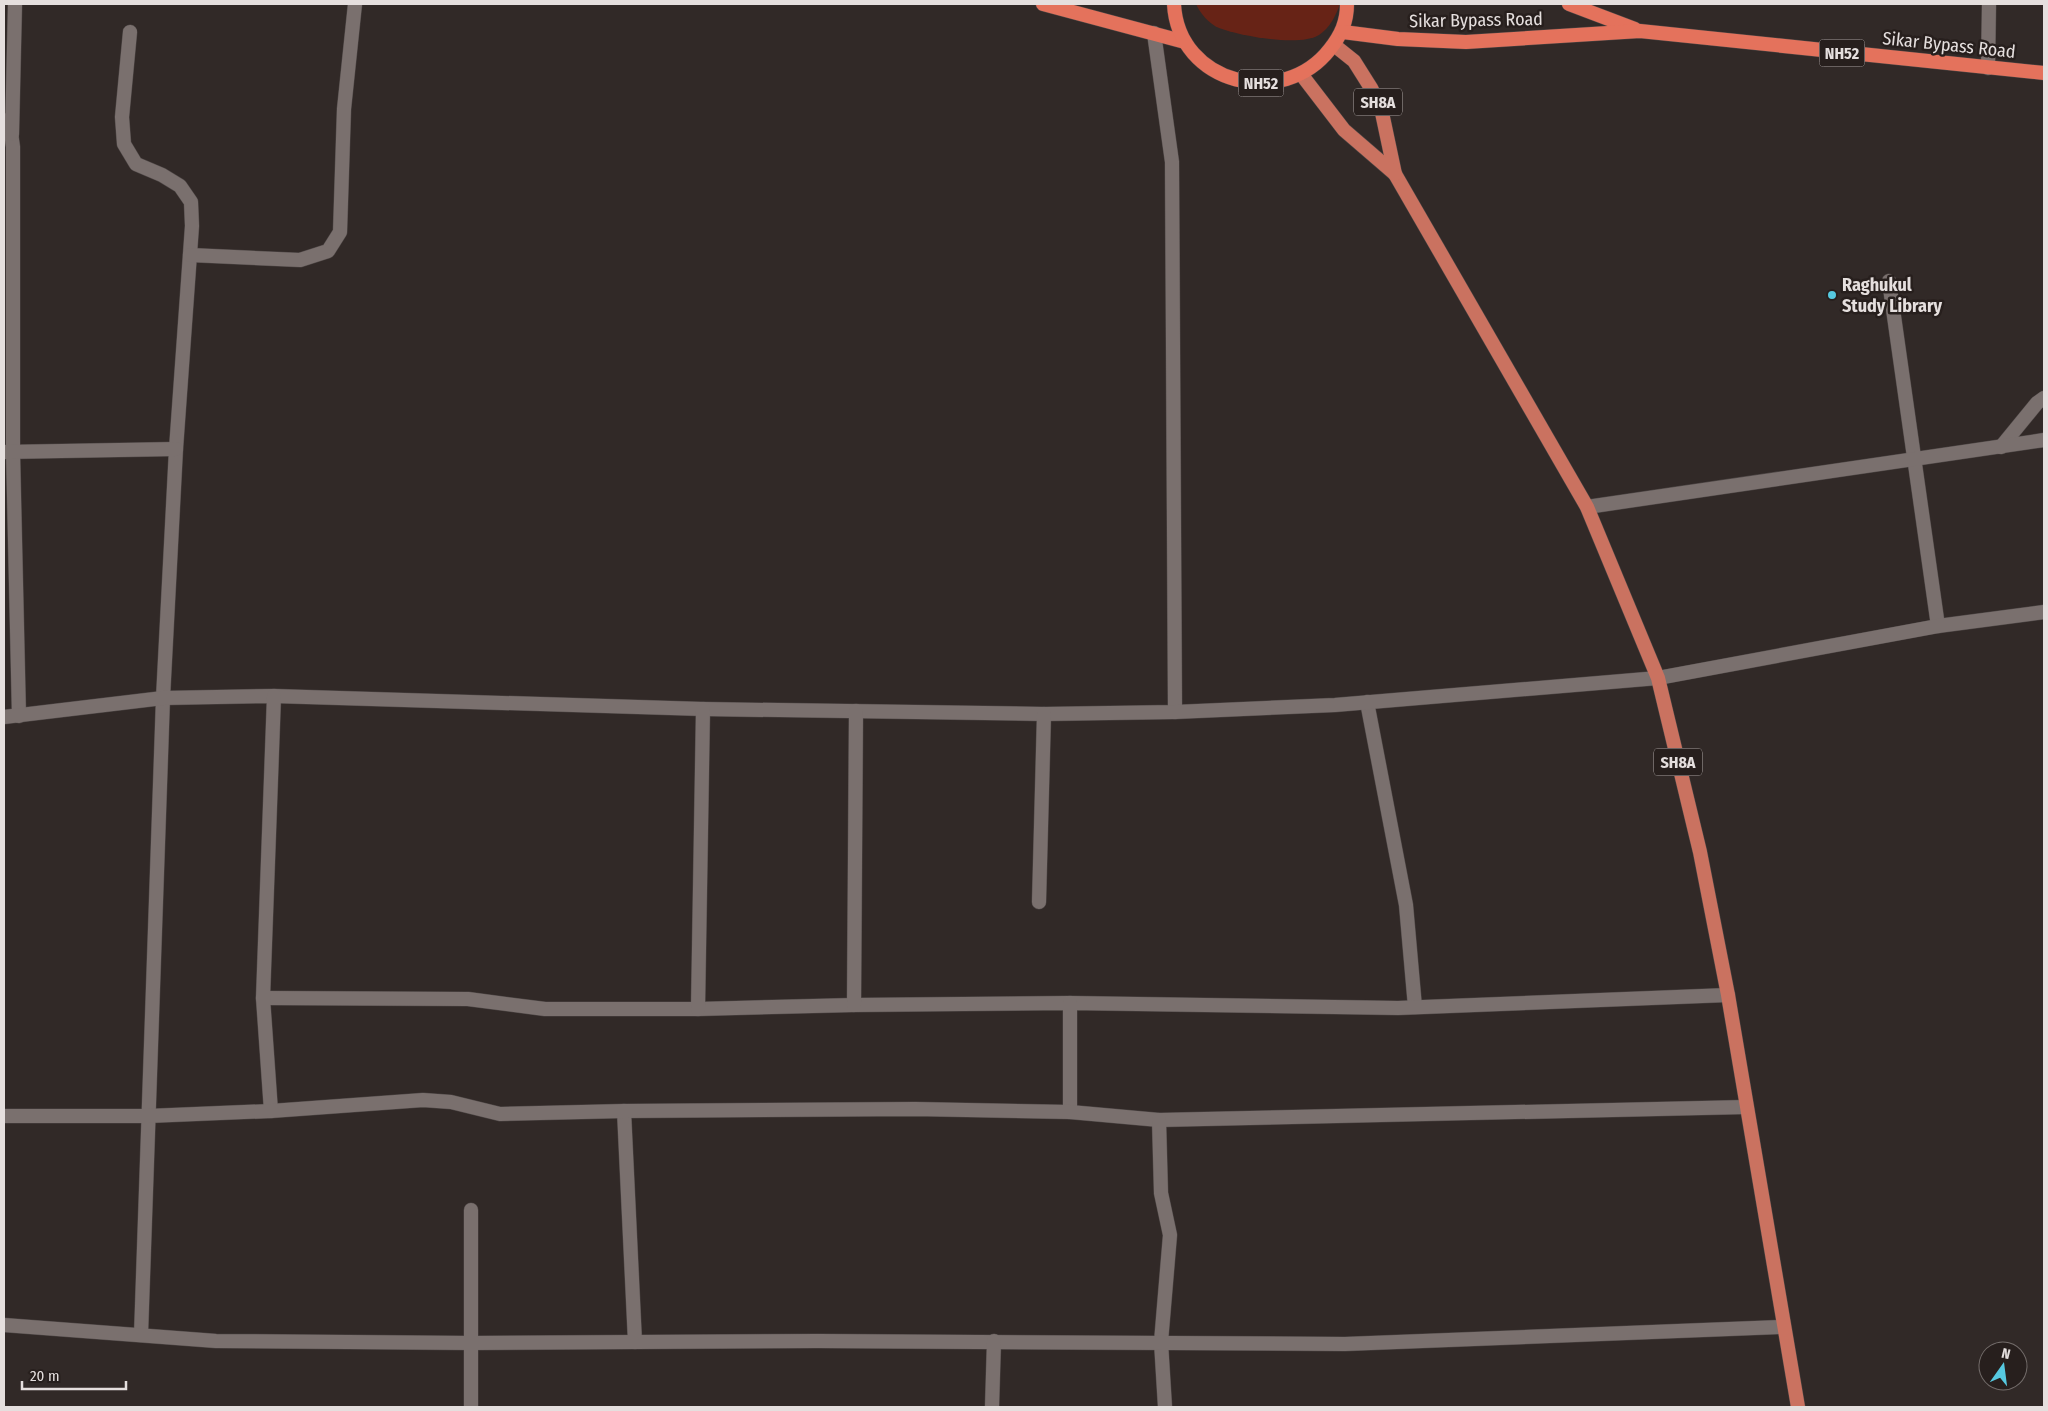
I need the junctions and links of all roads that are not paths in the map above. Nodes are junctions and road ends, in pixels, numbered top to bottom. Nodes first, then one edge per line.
1 (15, 4) edge
2 (355, 4) edge
3 (1042, 4) edge
4 (1174, 4) edge
5 (1347, 4) edge
6 (1569, 4) edge
7 (1989, 4) edge
8 (1640, 31) junction
9 (130, 32) dead end
10 (1343, 32) junction
11 (1154, 33) junction
12 (1185, 42) junction
13 (1334, 45) junction
14 (1988, 68) junction
15 (2044, 73) edge
16 (1301, 74) junction
17 (4, 120) edge
18 (12, 142) junction
19 (1395, 174) junction
20 (190, 255) junction
21 (1889, 281) dead end
22 (2044, 398) edge
23 (2044, 440) edge
24 (2001, 447) junction
25 (176, 448) junction
26 (8, 452) edge
27 (1916, 460) junction
28 (1587, 507) junction
29 (2044, 612) edge
30 (1938, 626) junction
31 (1658, 678) junction
32 (274, 696) junction
33 (163, 698) junction
34 (1367, 702) junction
35 (703, 709) junction
36 (856, 711) junction
37 (1175, 712) junction
38 (1044, 714) junction
39 (19, 716) junction
40 (4, 717) edge
41 (1040, 902) dead end
42 (1728, 995) junction
43 (263, 998) junction
44 (854, 1004) junction
45 (1070, 1004) junction
46 (1415, 1007) junction
47 (698, 1009) junction
48 (1746, 1107) junction
49 (271, 1111) junction
50 (624, 1111) junction
51 (1070, 1112) junction
52 (4, 1116) edge
53 (148, 1116) junction
54 (1159, 1120) junction
55 (472, 1210) dead end
56 (4, 1325) edge
57 (1783, 1327) junction
58 (141, 1335) junction
59 (994, 1341) junction
60 (635, 1342) junction
61 (1162, 1342) junction
62 (472, 1343) junction
63 (471, 1407) edge
64 (992, 1407) edge
65 (1165, 1407) edge
66 (1798, 1407) edge

1 - 18 street
2 - 20 street
3 - 11 highway
4 - 12 highway, NH52
5 - 10 highway, NH52
6 - 8 highway, Sikar Bypass Road / NH52
7 - 14 street
8 - 10 highway, Sikar Bypass Road / NH52
8 - 14 highway, Sikar Bypass Road / NH52
9 - 20 street
10 - 13 highway, NH52
11 - 12 highway
11 - 37 street
12 - 16 highway, NH52
13 - 16 highway, NH52
13 - 19 main road, SH8A
14 - 15 highway, Sikar Bypass Road / NH52
16 - 19 main road, SH8A
17 - 18 street
18 - 26 street
19 - 28 main road, SH8A
20 - 25 street
21 - 27 street
22 - 24 street
23 - 24 street
24 - 27 street
25 - 26 street
25 - 33 street
26 - 39 street
27 - 28 street
27 - 30 street
28 - 31 main road, SH8A
29 - 30 street
30 - 31 street
31 - 34 street
31 - 42 main road, SH8A
32 - 33 street
32 - 35 street
32 - 43 street
33 - 39 street
33 - 53 street
34 - 37 street
34 - 46 street
35 - 36 street
35 - 47 street
36 - 38 street
36 - 44 street
37 - 38 street
38 - 41 street
39 - 40 street
42 - 46 street
42 - 48 main road, SH8A
43 - 47 street
43 - 49 street
44 - 45 street
44 - 47 street
45 - 46 street
45 - 51 street
48 - 54 street
48 - 57 main road, SH8A
49 - 50 street
49 - 53 street
50 - 51 street
50 - 60 street
51 - 54 street
52 - 53 street
53 - 58 street
54 - 61 street
55 - 62 street
56 - 58 street
57 - 61 street
57 - 66 main road, SH8A
58 - 62 street
59 - 60 street
59 - 61 street
59 - 64 street
60 - 62 street
61 - 65 street
62 - 63 street

